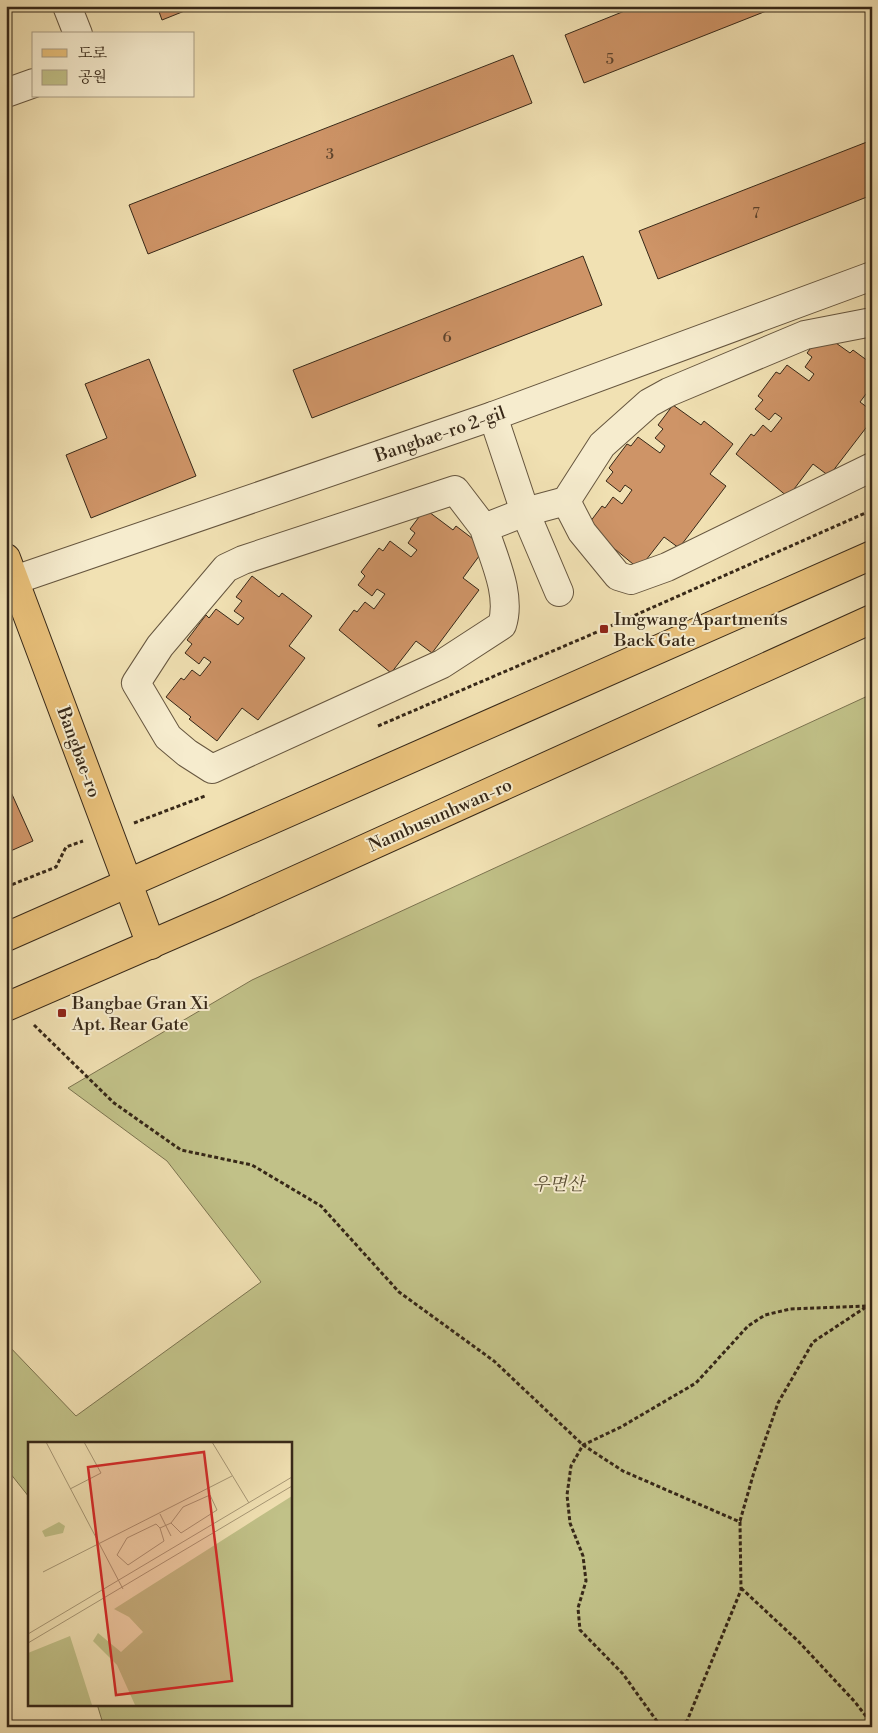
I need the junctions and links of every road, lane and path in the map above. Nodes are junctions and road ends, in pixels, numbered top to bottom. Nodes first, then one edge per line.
1 (67, 6) edge
2 (77, 32) edge
3 (32, 84) edge
4 (6, 93) edge
5 (872, 276) edge
6 (872, 322) edge
7 (493, 416) junction
8 (872, 467) edge
9 (566, 501) junction
10 (872, 510) edge
11 (525, 512) junction
12 (484, 528) junction
13 (872, 555) edge
14 (9, 574) edge
15 (560, 592) dead end
16 (872, 619) edge
17 (374, 727) dead end
18 (208, 795) dead end
19 (180, 806) dead end
20 (66, 847) dead end
21 (128, 884) junction
22 (6, 887) edge
23 (6, 937) edge
24 (151, 945) junction
25 (11, 1005) edge
26 (870, 1304) edge
27 (583, 1445) junction
28 (740, 1522) junction
29 (741, 1590) junction
30 (872, 1724) edge
31 (661, 1727) edge
32 (675, 1727) edge

1 - 2 street
3 - 4 street
5 - 7 street, Bangbae-ro 2-gil
6 - 9 street
7 - 11 street
7 - 14 street, Bangbae-ro 2-gil
8 - 9 street
9 - 11 street
10 - 17 path
11 - 12 street
11 - 15 street
12 - 12 street
13 - 21 main road
14 - 21 main road, Bangbae-ro
16 - 24 main road, Nambusunhwan-ro
18 - 19 path
20 - 22 path
21 - 23 main road
21 - 24 main road, Bangbae-ro
24 - 25 main road, Nambusunhwan-ro
25 - 27 path
26 - 27 path
26 - 28 path
27 - 28 path
27 - 31 path
28 - 29 path
29 - 30 path
29 - 32 path

